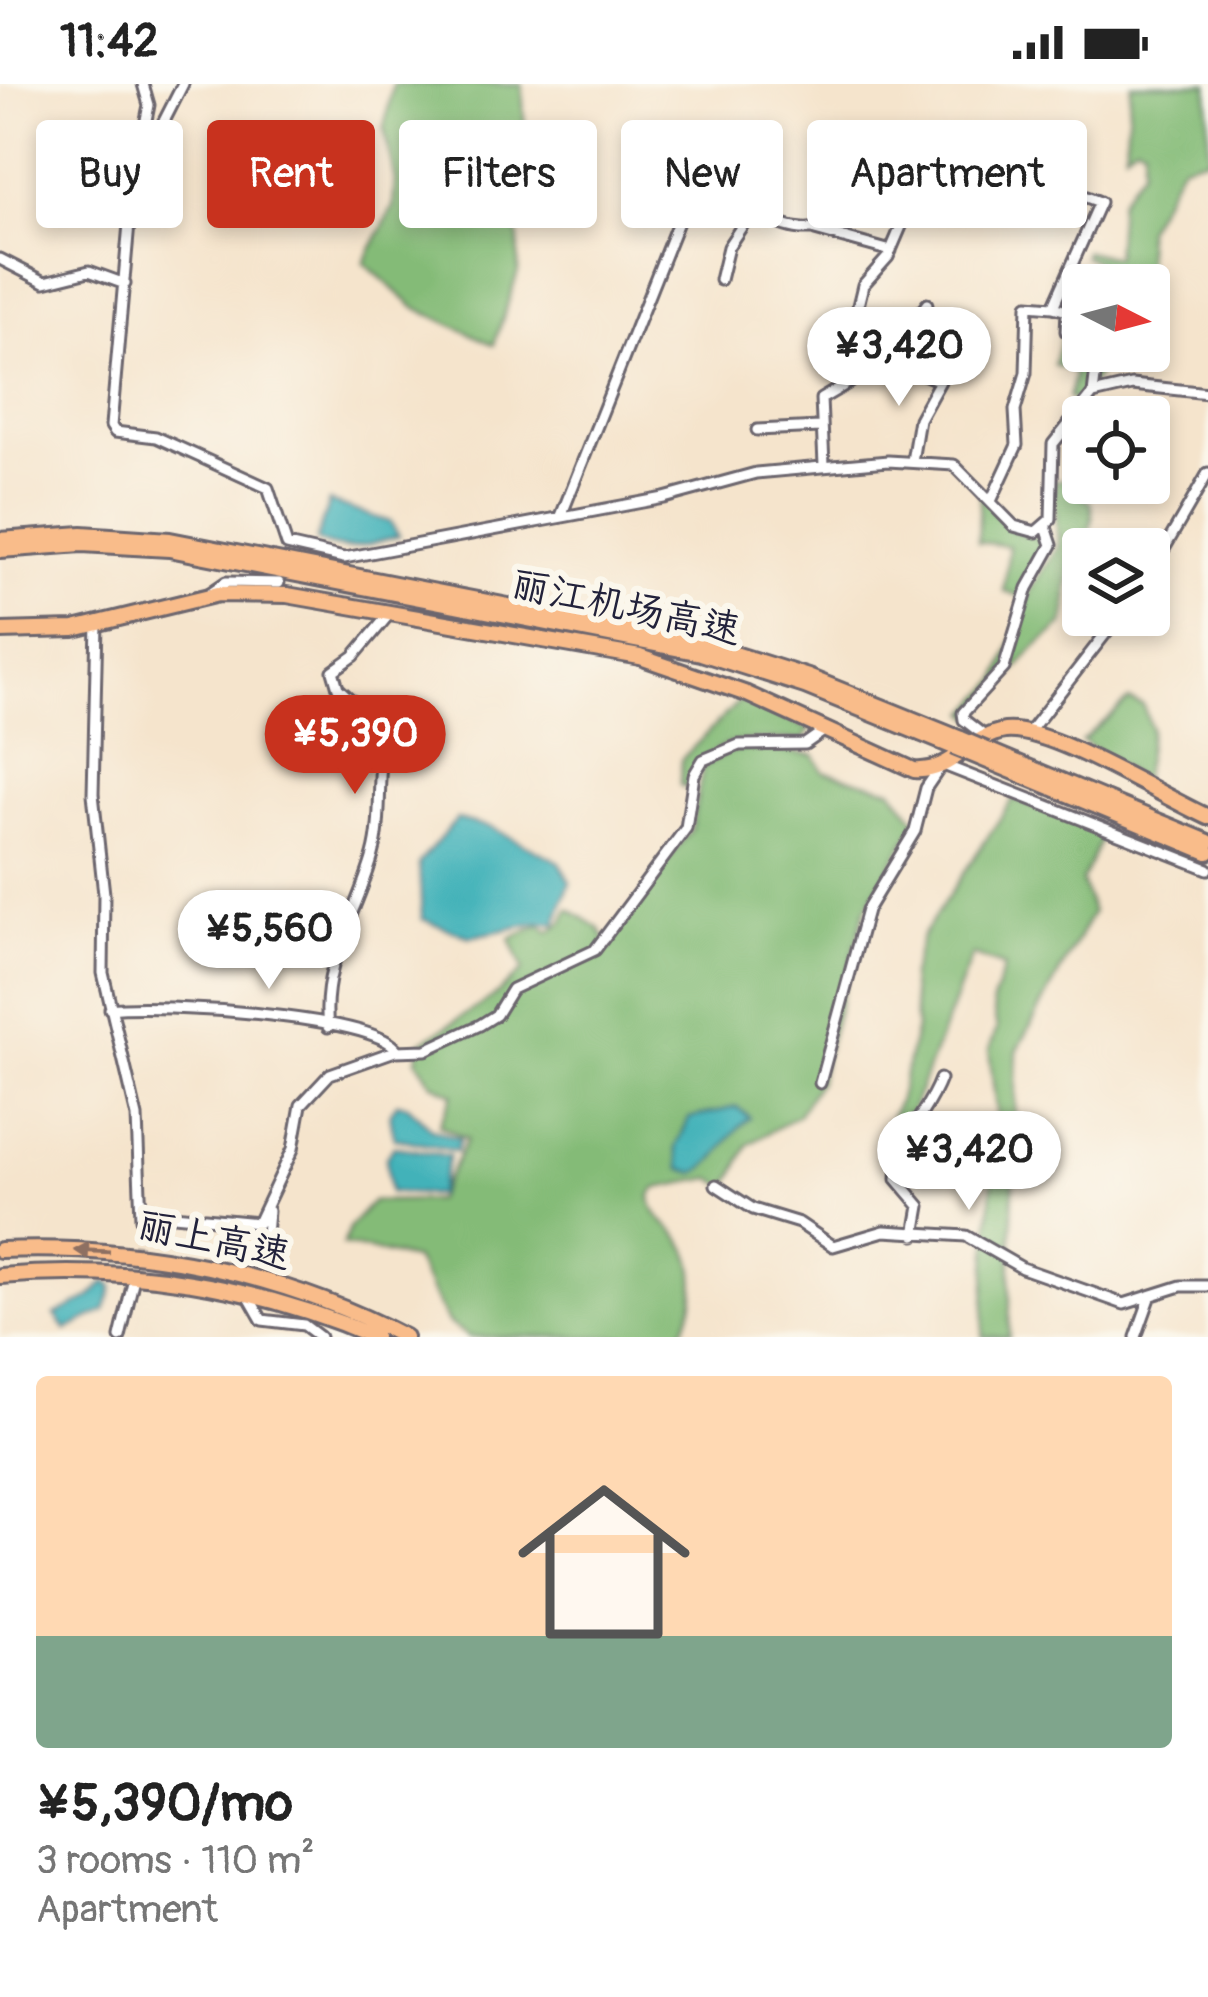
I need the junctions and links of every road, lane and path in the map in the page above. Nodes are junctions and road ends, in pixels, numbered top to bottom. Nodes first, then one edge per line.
1 (143, 84) edge
2 (183, 84) edge
3 (146, 120) edge
4 (164, 120) edge
5 (1087, 198) edge
6 (783, 223) edge
7 (131, 228) edge
8 (676, 228) edge
9 (741, 228) edge
10 (818, 228) edge
11 (900, 228) edge
12 (814, 229) junction
13 (890, 251) junction
14 (0, 259) edge
15 (720, 280) dead end
16 (125, 284) junction
17 (927, 304) dead end
18 (1053, 307) junction
19 (1062, 310) edge
20 (1096, 372) edge
21 (1208, 393) edge
22 (1093, 394) junction
23 (820, 427) junction
24 (757, 430) dead end
25 (912, 460) junction
26 (824, 465) junction
27 (1208, 472) edge
28 (992, 501) junction
29 (561, 516) junction
30 (1046, 527) junction
31 (1170, 538) edge
32 (0, 540) edge
33 (0, 550) edge
34 (279, 583) dead end
35 (208, 595) junction
36 (391, 612) junction
37 (97, 623) junction
38 (0, 631) edge
39 (1104, 636) edge
40 (825, 730) junction
41 (1029, 732) junction
42 (958, 743) junction
43 (985, 748) junction
44 (942, 767) junction
45 (1208, 817) edge
46 (1208, 842) edge
47 (1208, 852) edge
48 (1208, 869) edge
49 (110, 1009) junction
50 (328, 1027) junction
51 (397, 1050) junction
52 (940, 1078) dead end
53 (820, 1083) dead end
54 (716, 1185) dead end
55 (269, 1199) junction
56 (266, 1235) tunnel mouth
57 (915, 1235) junction
58 (0, 1250) edge
59 (0, 1276) edge
60 (133, 1282) tunnel mouth
61 (1208, 1286) edge
62 (1150, 1298) junction
63 (250, 1299) dead end
64 (120, 1337) edge
65 (320, 1337) edge
66 (375, 1337) edge
67 (405, 1337) edge
68 (1136, 1337) edge

1 - 3 street
2 - 4 street
5 - 18 street
6 - 12 street
7 - 16 street
8 - 29 street
9 - 15 street
10 - 12 street
11 - 13 street
12 - 13 street
13 - 23 street
14 - 16 street
16 - 29 street
17 - 25 street
18 - 19 street
18 - 28 street
20 - 22 street
21 - 22 street
22 - 30 street
23 - 24 street
23 - 26 street
25 - 26 street
25 - 28 street
26 - 29 street
27 - 31 street
28 - 30 street
30 - 43 street
32 - 42 highway, 丽江机场高速
33 - 42 highway, 丽江机场高速
34 - 35 street
35 - 36 highway
35 - 37 highway
36 - 40 highway
36 - 50 street
37 - 38 highway
37 - 49 street
39 - 41 street
40 - 44 highway
40 - 51 street
41 - 43 highway
41 - 45 highway
42 - 43 highway, 丽江机场高速, bridge
43 - 44 highway
43 - 46 highway, 丽江机场高速
43 - 47 highway, 丽江机场高速
44 - 48 street
44 - 53 street
49 - 50 street
49 - 55 street
50 - 51 street
51 - 55 street
52 - 57 street
54 - 57 street
55 - 56 street
57 - 62 street
67 -> 58 highway, 丽上高速
59 - 66 highway, 丽上高速
60 - 64 street
61 - 62 street
62 - 68 street
63 - 65 street

